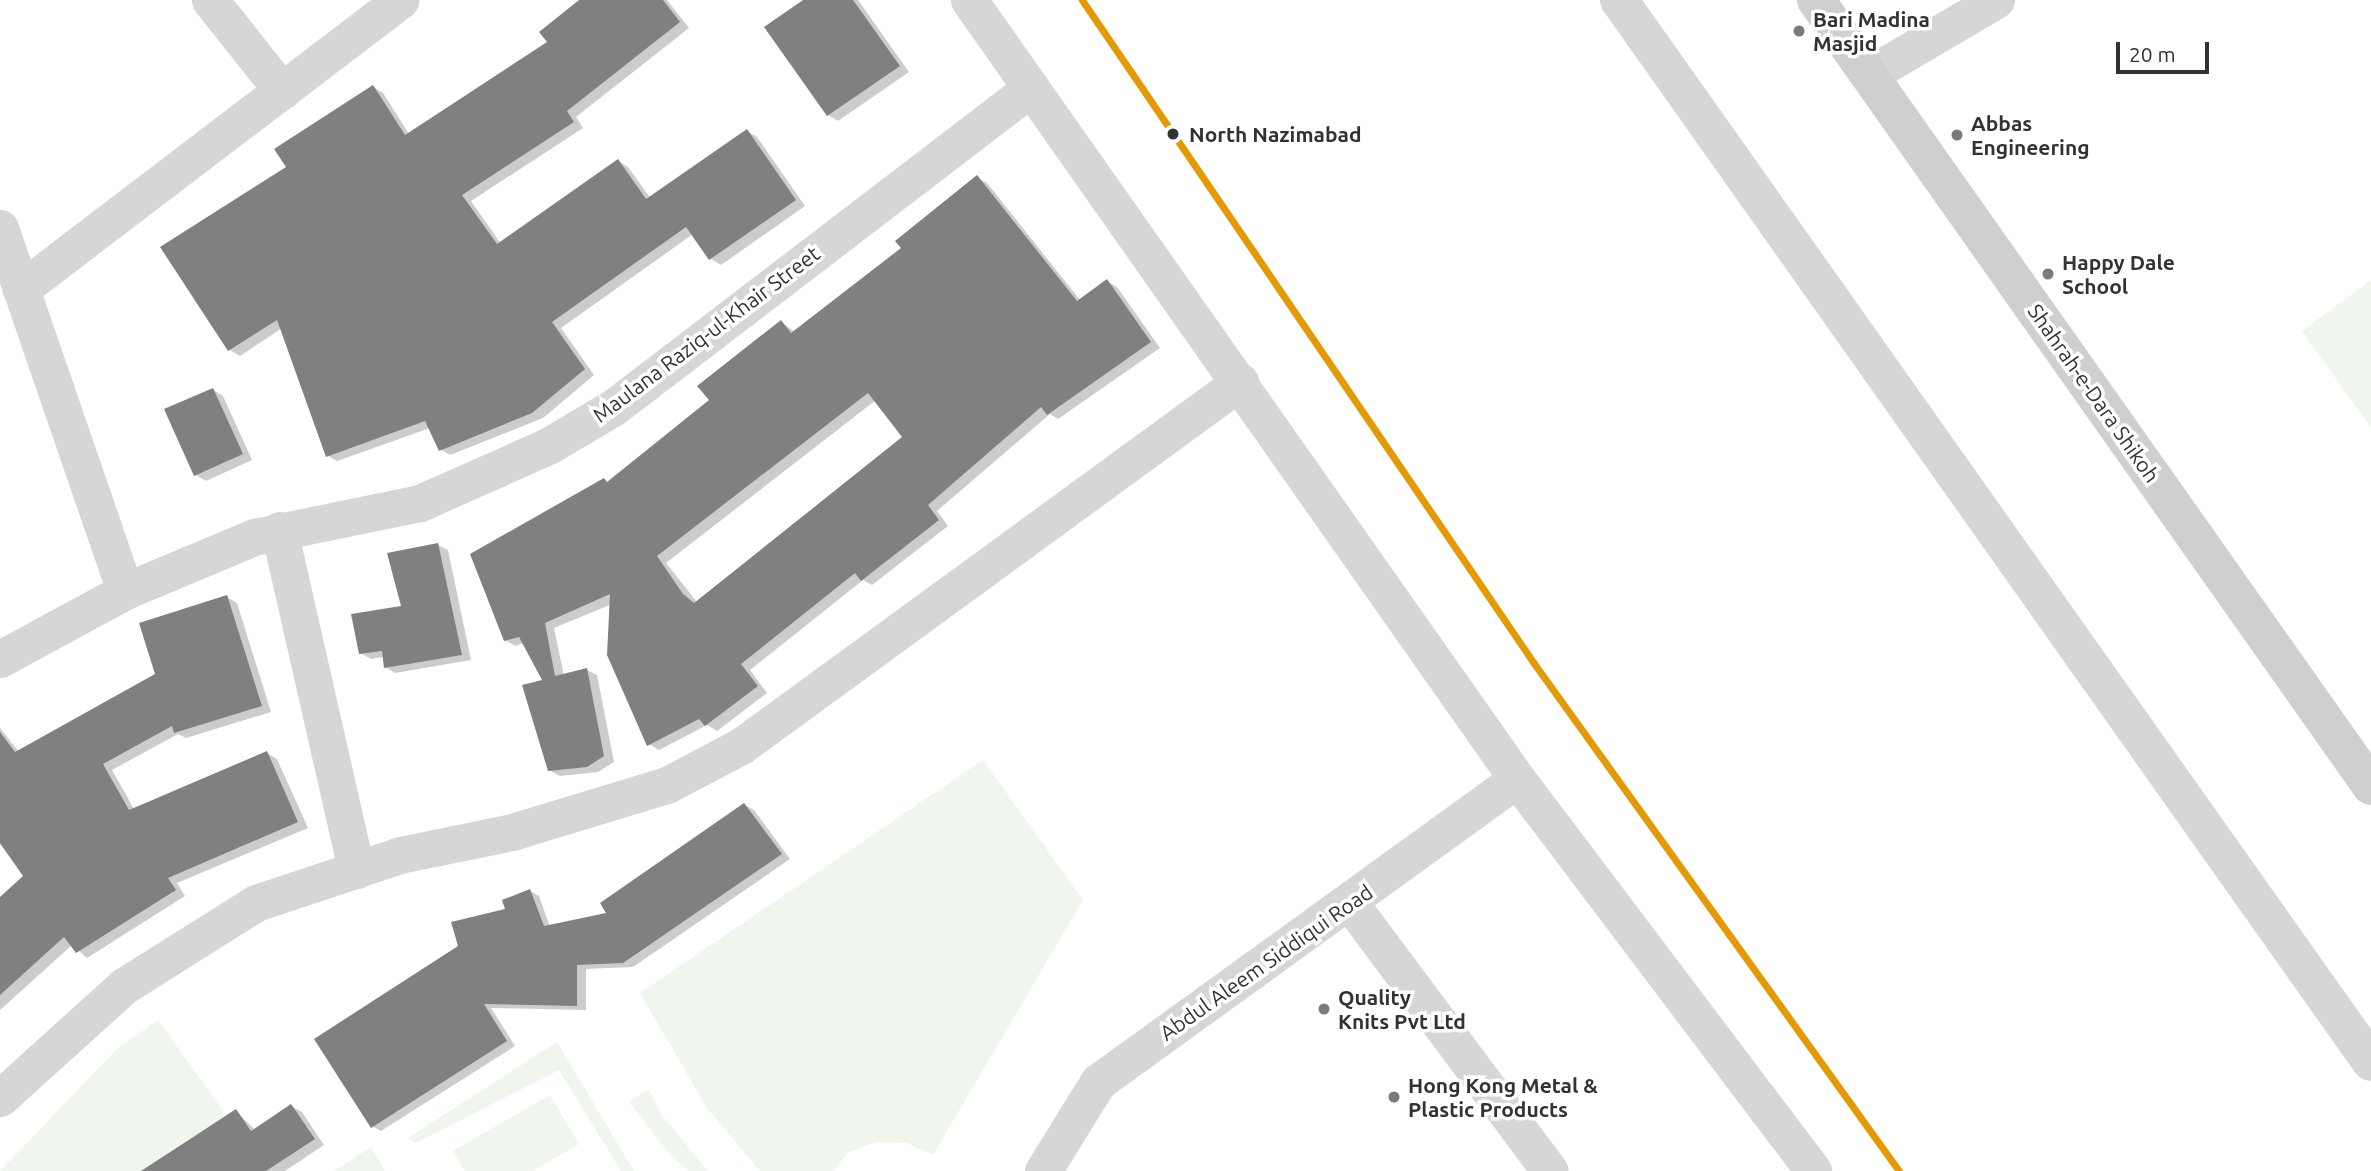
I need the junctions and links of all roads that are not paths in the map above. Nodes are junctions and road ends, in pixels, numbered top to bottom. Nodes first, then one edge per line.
1 (210, 0) edge
2 (400, 0) edge
3 (969, 0) edge
4 (1619, 0) edge
5 (1816, 0) edge
6 (1996, 0) edge
7 (1870, 74) junction
8 (1031, 88) junction
9 (282, 91) junction
10 (0, 228) edge
11 (21, 289) junction
12 (1240, 383) junction
13 (279, 530) junction
14 (125, 590) junction
15 (0, 659) edge
16 (1517, 779) junction
17 (2371, 786) edge
18 (356, 870) junction
19 (1350, 903) junction
20 (2371, 1062) edge
21 (0, 1098) edge
22 (1043, 1171) edge
23 (1550, 1171) edge
24 (1813, 1171) edge

1 - 9 street
2 - 9 street
3 - 8 street
4 - 20 street
5 - 7 main road, Shahrah-e-Dara Shikoh
6 - 7 street
7 - 17 main road, Shahrah-e-Dara Shikoh
8 - 12 street
8 - 13 street, Maulana Raziq-ul-Khair Street
9 - 11 street
10 - 11 street
11 - 14 street
12 - 16 street
12 - 18 street
13 - 14 street, Maulana Raziq-ul-Khair Street
13 - 18 street
14 - 15 street, Maulana Raziq-ul-Khair Street
16 - 19 street, Abdul Aleem Siddiqui Road
16 - 24 street
18 - 21 street
19 - 22 street, Abdul Aleem Siddiqui Road
19 - 23 street

